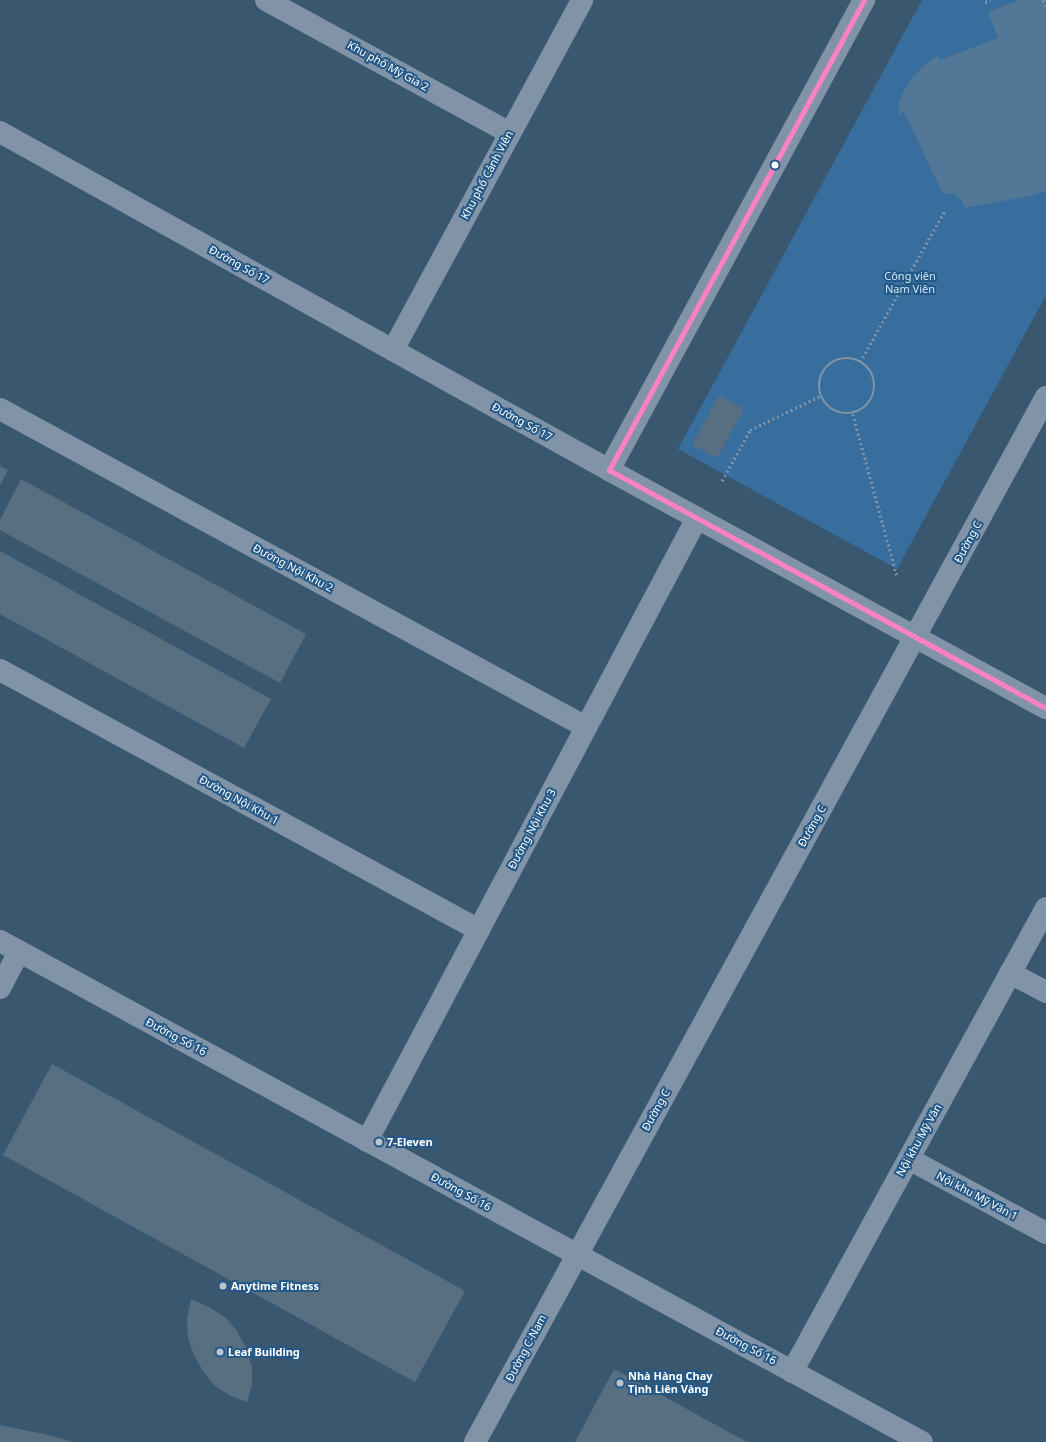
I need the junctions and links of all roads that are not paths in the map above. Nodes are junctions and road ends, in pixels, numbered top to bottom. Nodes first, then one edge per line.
1 (266, 0) edge
2 (582, 0) edge
3 (864, 0) edge
4 (0, 132) edge
5 (510, 133) junction
6 (393, 350) junction
7 (1046, 397) edge
8 (0, 410) edge
9 (609, 470) junction
10 (697, 518) junction
11 (916, 637) junction
12 (0, 670) edge
13 (1046, 708) edge
14 (586, 727) junction
15 (1046, 908) edge
16 (479, 930) junction
17 (0, 941) edge
18 (19, 952) junction
19 (1010, 973) junction
20 (0, 988) edge
21 (1046, 992) edge
22 (367, 1141) junction
23 (908, 1159) junction
24 (1046, 1233) edge
25 (576, 1254) junction
26 (792, 1372) junction
27 (475, 1442) edge
28 (922, 1442) edge

1 - 5 street, Khu phố Mỹ Gia 2
2 - 5 street, Khu phố Cảnh Viên
3 - 9 street
4 - 6 street, Đường Số 17
5 - 6 street, Khu phố Cảnh Viên
6 - 9 street, Đường Số 17
7 - 11 street, Đường C
8 - 14 street, Đường Nội Khu 2
9 - 10 street, Đường Số 17
10 - 11 street, Đường Số 17
10 - 14 street, Đường Nội Khu 3
11 - 13 street, Đường Số 17
11 - 25 street, Đường C
12 - 16 street, Đường Nội Khu 1
14 - 16 street, Đường Nội Khu 3
15 - 19 street, Nội khu Mỹ Văn
16 - 22 street, Đường Nội Khu 3
17 - 18 street, Đường Số 16
18 - 20 street
18 - 22 street, Đường Số 16
19 - 21 street
19 - 23 street, Nội khu Mỹ Văn
22 - 25 street, Đường Số 16
23 - 24 street, Nội khu Mỹ Văn 1
23 - 26 street, Nội khu Mỹ Văn
25 - 26 street, Đường Số 16
25 - 27 street, Đường C-Nam
26 - 28 street, Đường Số 16

